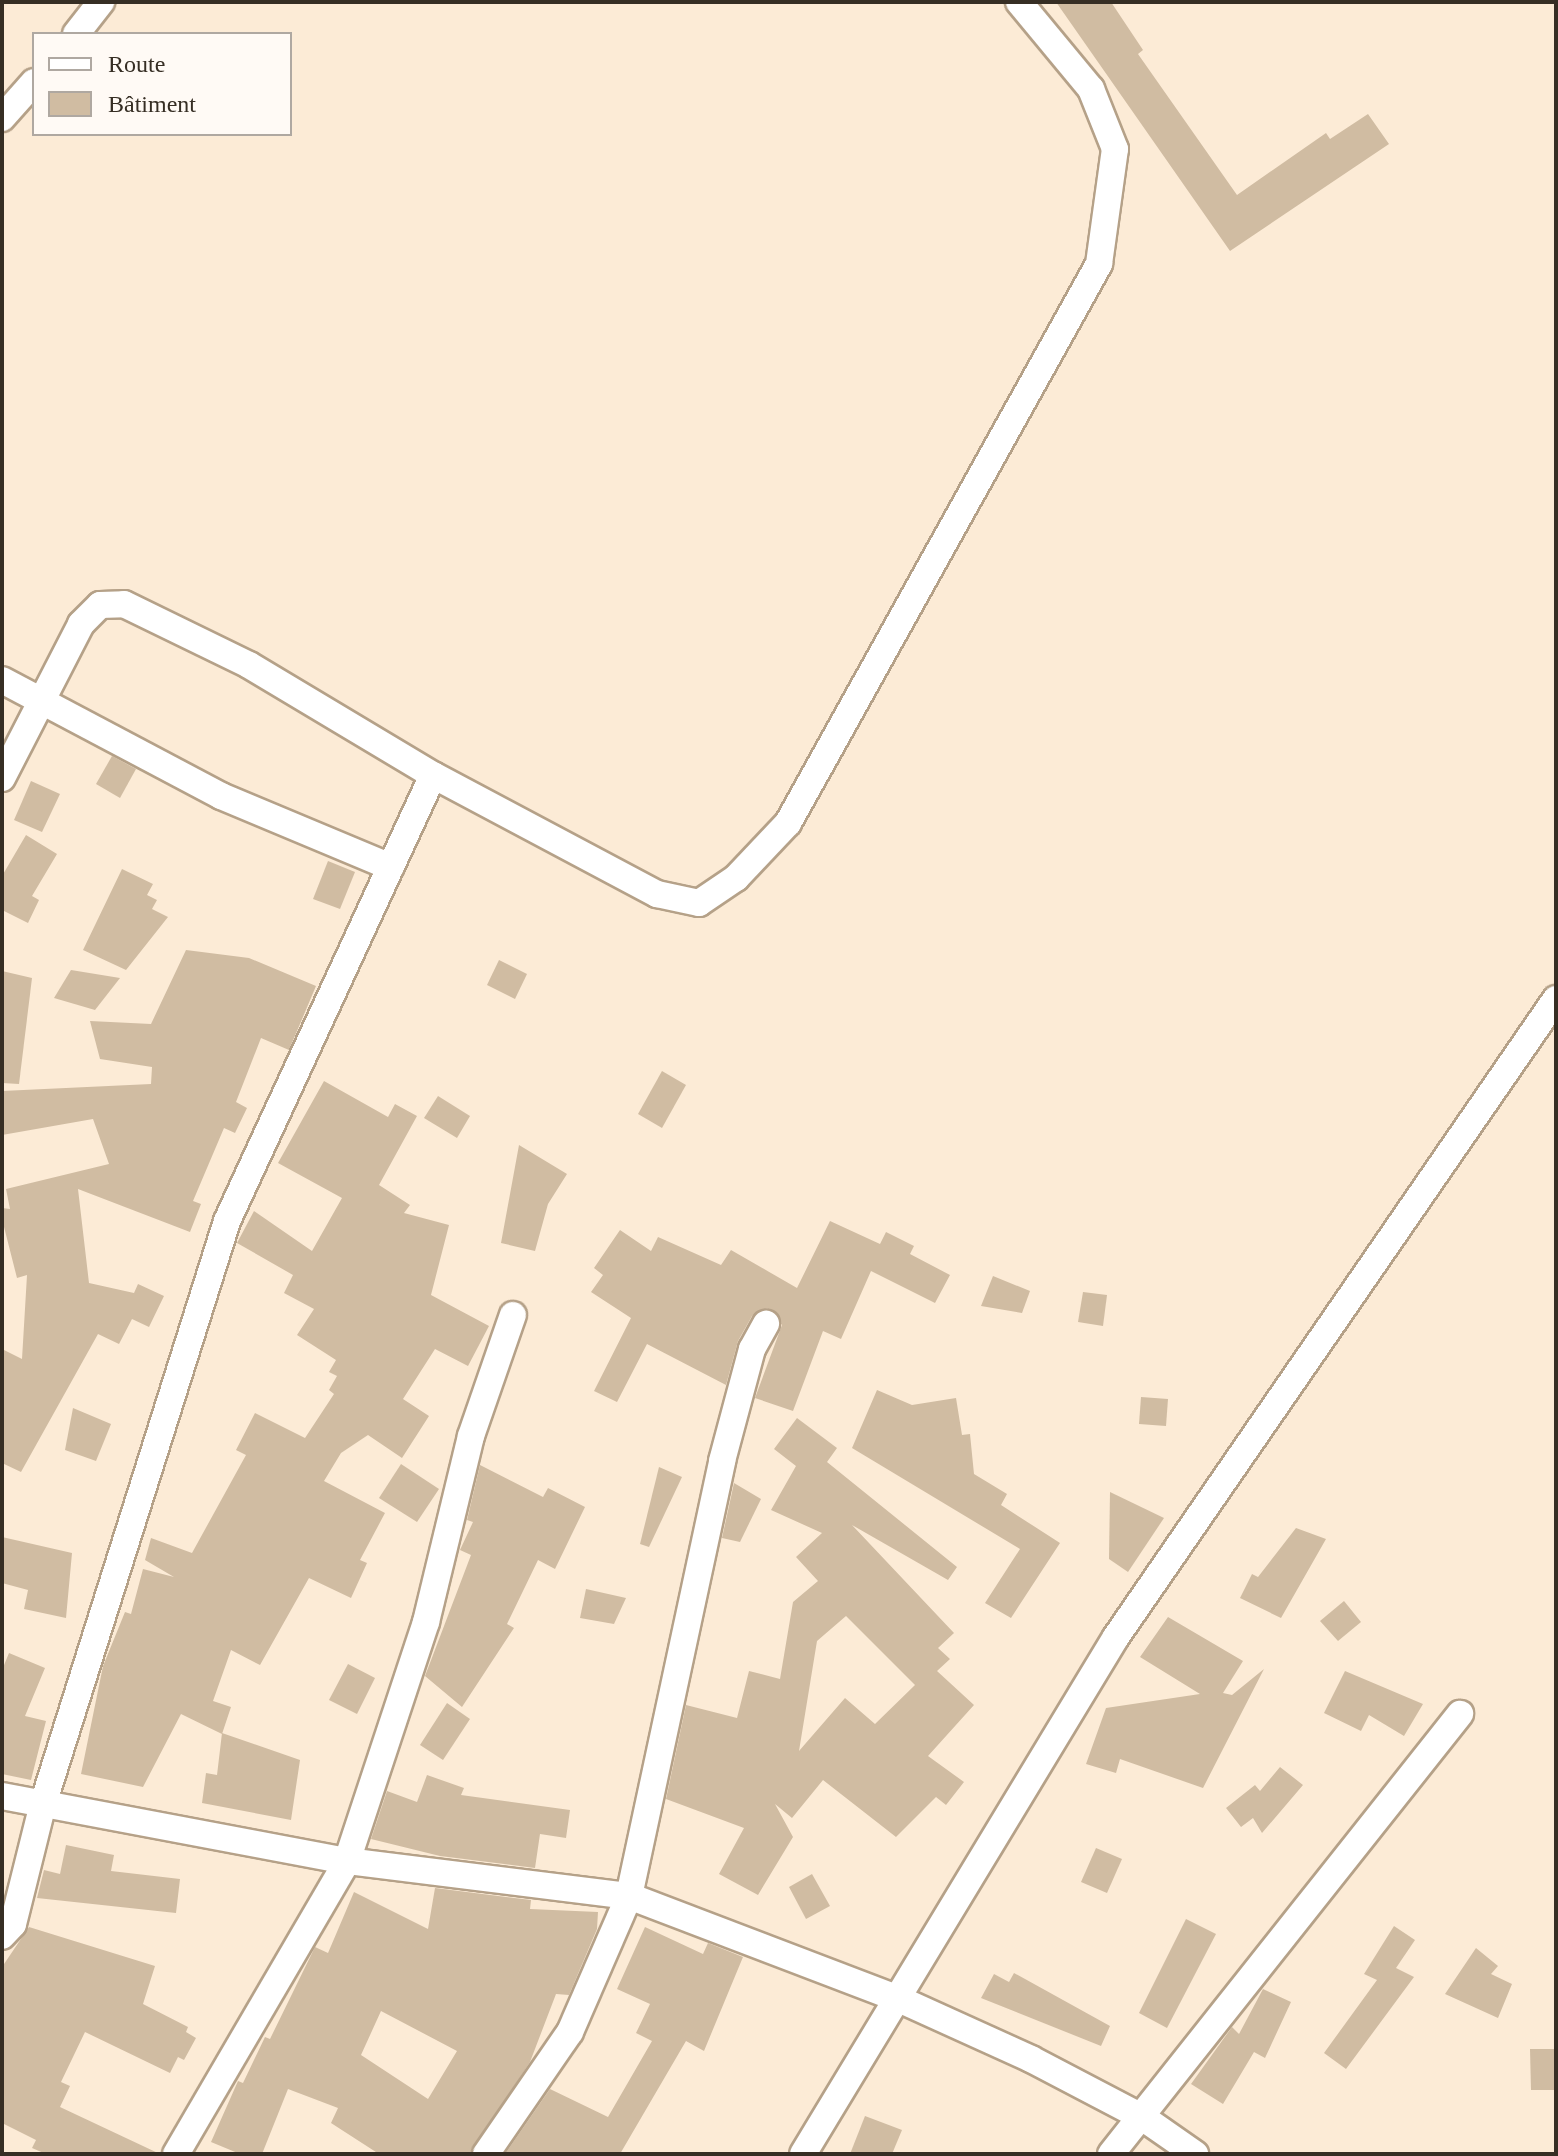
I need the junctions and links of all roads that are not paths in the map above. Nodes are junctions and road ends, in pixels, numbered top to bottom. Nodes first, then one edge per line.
1 (101, 2) edge
2 (1019, 2) edge
3 (78, 32) edge
4 (32, 84) edge
5 (2, 118) edge
6 (2, 680) edge
7 (44, 705) junction
8 (433, 775) junction
9 (2, 778) edge
10 (391, 867) junction
11 (1556, 999) edge
12 (513, 1315) dead end
13 (766, 1324) dead end
14 (1460, 1714) dead end
15 (2, 1796) edge
16 (43, 1804) junction
17 (347, 1861) junction
18 (629, 1896) junction
19 (2, 1936) edge
20 (901, 2000) junction
21 (1142, 2117) junction
22 (176, 2154) edge
23 (486, 2154) edge
24 (803, 2154) edge
25 (1111, 2154) edge
26 (1195, 2154) edge

1 - 3 street
2 - 8 street
4 - 5 street
6 - 7 street
7 - 8 street
7 - 9 street
7 - 10 street
8 - 10 street
10 - 16 street
11 - 20 street
12 - 17 street
13 - 18 street
14 - 21 street
15 - 16 street
16 - 17 street
16 - 19 street
17 - 18 street
17 - 22 street
18 - 20 street
18 - 23 street
20 - 21 street
20 - 24 street
21 - 25 street
21 - 26 street

